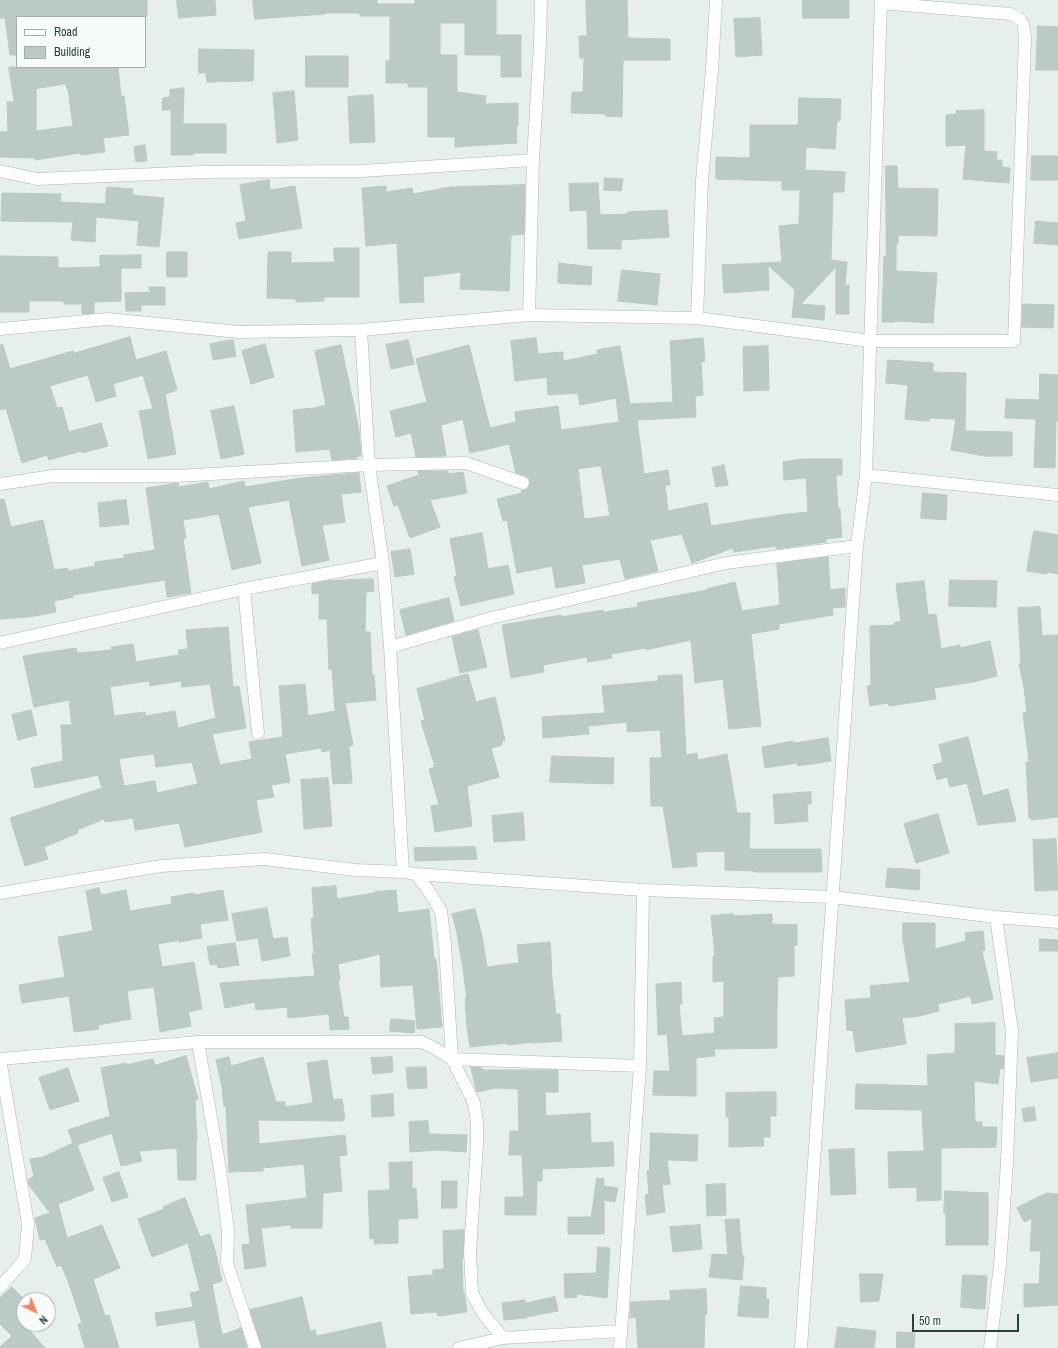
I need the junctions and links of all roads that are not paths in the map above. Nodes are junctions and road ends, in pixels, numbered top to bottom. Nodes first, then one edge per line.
1 (541, 0) edge
2 (716, 0) edge
3 (881, 2) edge
4 (533, 160) junction
5 (0, 171) edge
6 (529, 315) junction
7 (697, 318) junction
8 (0, 329) edge
9 (361, 330) junction
10 (870, 341) junction
11 (369, 465) junction
12 (866, 474) junction
13 (523, 483) dead end
14 (0, 484) edge
15 (1058, 495) edge
16 (857, 546) junction
17 (383, 563) junction
18 (244, 589) junction
19 (0, 643) edge
20 (390, 647) junction
21 (258, 733) dead end
22 (403, 872) junction
23 (416, 874) junction
24 (643, 890) junction
25 (0, 893) edge
26 (832, 897) junction
27 (996, 917) junction
28 (1058, 922) edge
29 (198, 1042) junction
30 (0, 1059) edge
31 (452, 1059) junction
32 (640, 1066) junction
33 (0, 1287) edge
34 (621, 1331) junction
35 (503, 1338) junction
36 (255, 1348) edge
37 (459, 1348) edge
38 (620, 1348) edge
39 (801, 1348) edge
40 (990, 1348) edge

1 - 4 street
2 - 7 street
3 - 10 street
3 - 10 street
4 - 5 street
4 - 6 street
6 - 7 street
6 - 9 street
7 - 10 street
8 - 9 street
9 - 11 street
10 - 12 street
11 - 13 street
11 - 14 street
11 - 17 street
12 - 15 street
12 - 16 street
16 - 20 street
16 - 26 street
17 - 18 street
17 - 20 street
18 - 19 street
18 - 21 street
20 - 22 street
22 - 23 street
22 - 25 street
23 - 24 street
23 - 31 street
24 - 26 street
24 - 32 street
26 - 27 street
26 - 39 street
27 - 28 street
27 - 40 street
29 - 30 street
29 - 31 street
29 - 36 street
30 - 33 street
31 - 32 street
31 - 35 street
32 - 34 street
34 - 35 street
34 - 38 street
35 - 37 street

